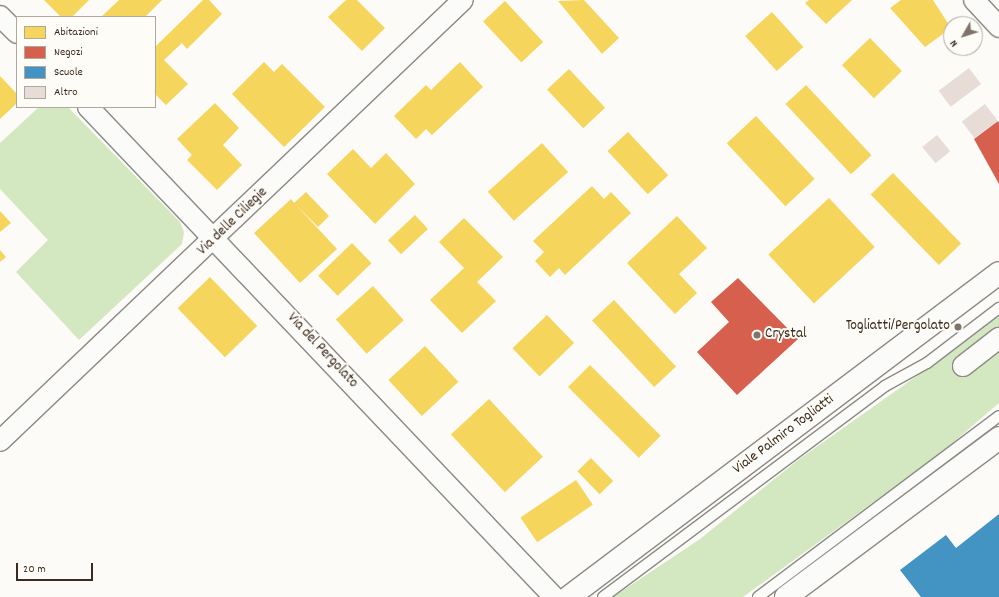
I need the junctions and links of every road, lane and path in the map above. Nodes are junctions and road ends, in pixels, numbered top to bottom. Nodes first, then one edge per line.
1 (463, 0) edge
2 (974, 0) edge
3 (0, 16) edge
4 (999, 27) edge
5 (16, 32) edge
6 (89, 108) edge
7 (215, 238) junction
8 (999, 273) edge
9 (999, 308) edge
10 (999, 338) edge
11 (963, 366) dead end
12 (999, 416) edge
13 (999, 438) edge
14 (0, 441) edge
15 (554, 597) edge
16 (569, 597) edge
17 (603, 597) edge
18 (758, 597) edge
19 (786, 597) edge

1 - 7 street, Via delle Ciliegie
2 - 4 street
3 - 5 street
6 - 7 street, Via del Pergolato
7 - 14 street, Via delle Ciliegie
7 - 15 street, Via del Pergolato
8 - 16 main road, Viale Palmiro Togliatti
9 - 17 lane, Viale Palmiro Togliatti
10 - 11 street
12 - 18 lane
13 - 19 main road

